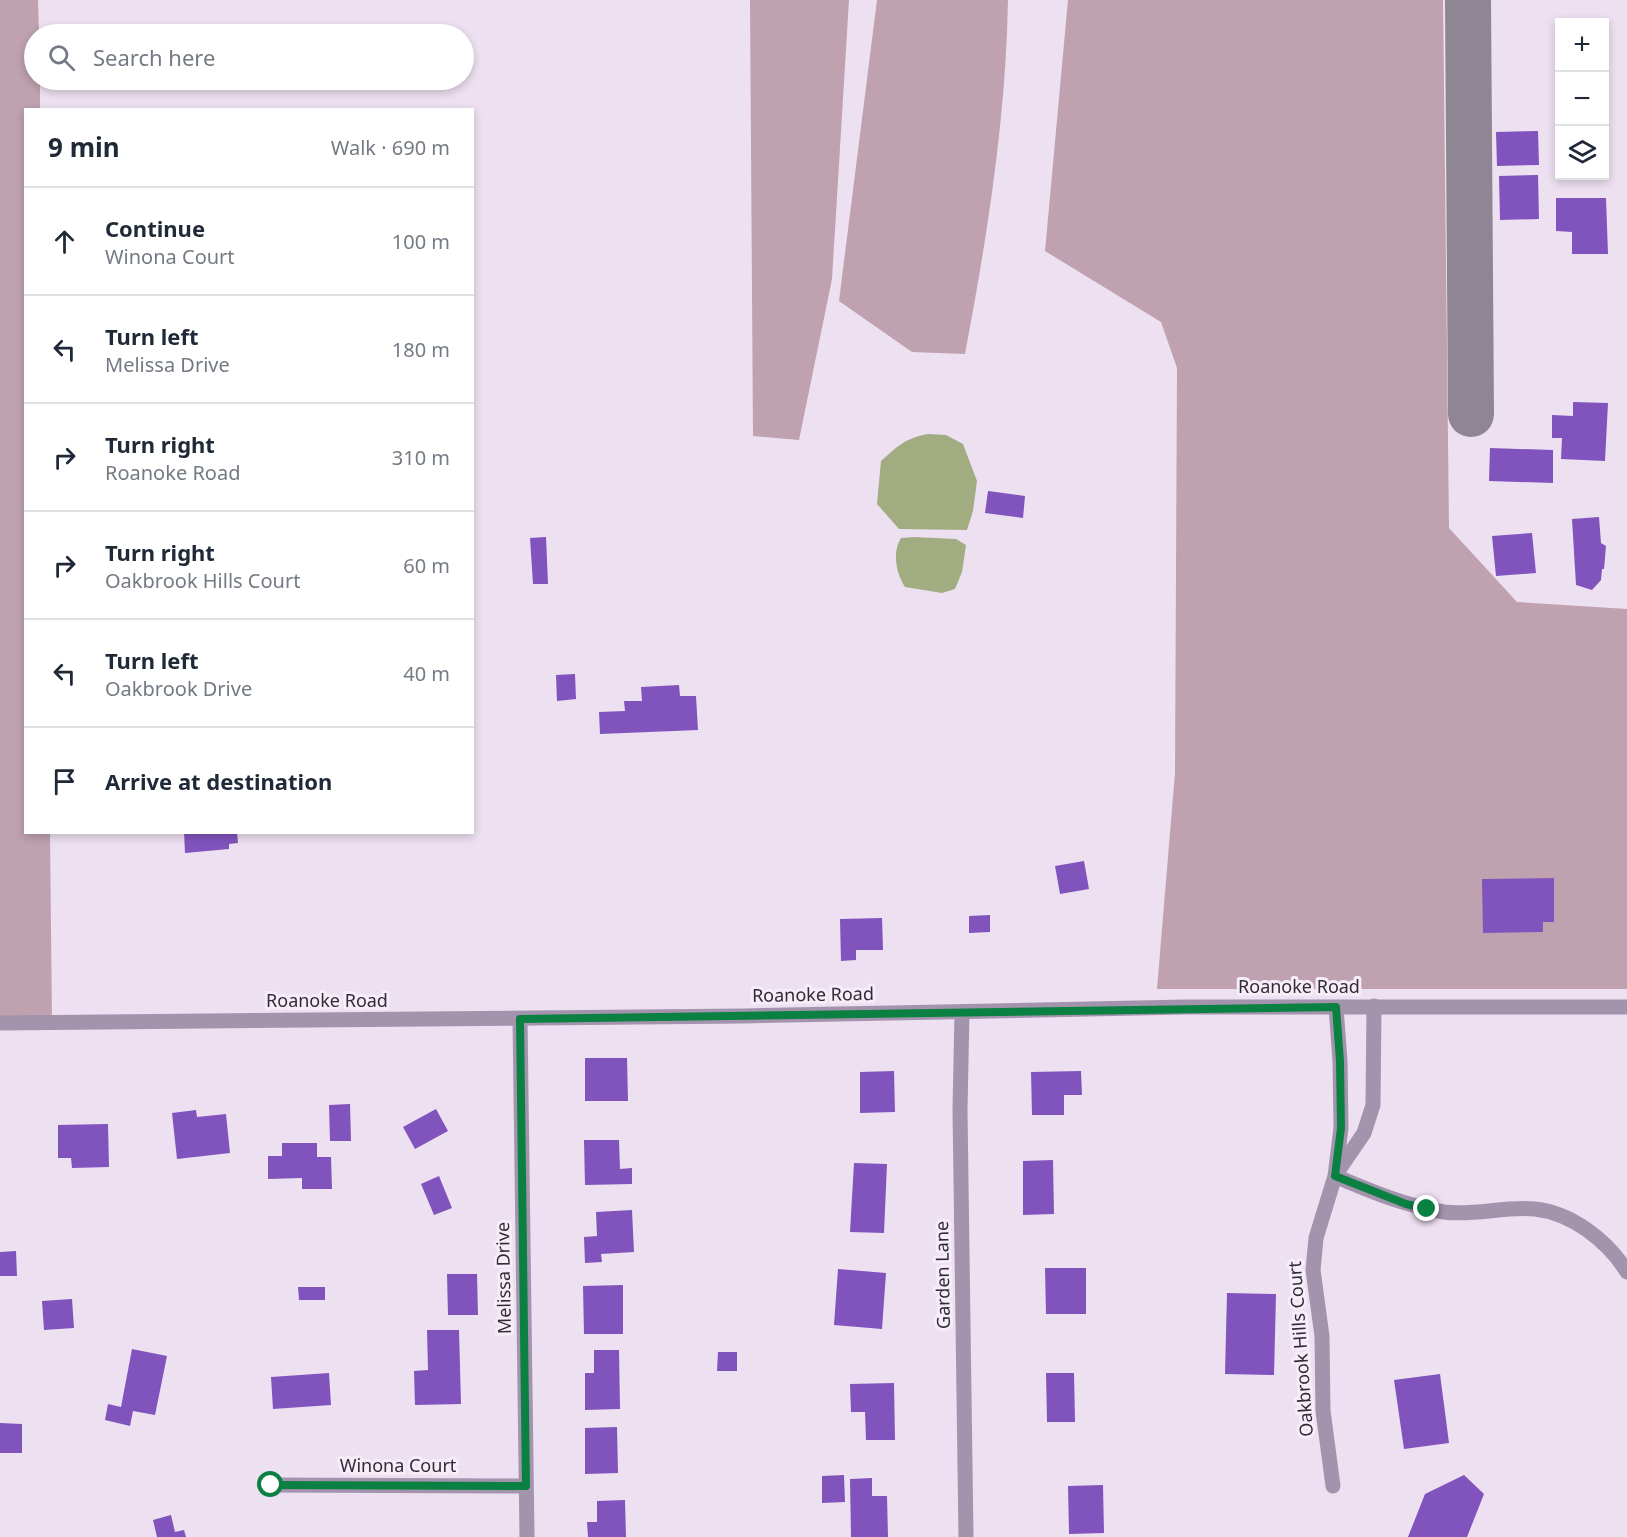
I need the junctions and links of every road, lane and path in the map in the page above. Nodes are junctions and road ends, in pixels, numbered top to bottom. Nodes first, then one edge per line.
1 (1374, 1006) junction
2 (1336, 1007) junction
3 (1627, 1007) edge
4 (962, 1013) junction
5 (520, 1019) junction
6 (0, 1023) edge
7 (1335, 1176) junction
8 (1627, 1272) edge
9 (271, 1485) dead end
10 (526, 1486) junction
11 (1333, 1486) dead end
12 (527, 1537) edge
13 (966, 1537) edge

1 - 2 street, Roanoke Road
1 - 3 street, Roanoke Road
1 - 7 street, Oakbrook Hills Court
2 - 4 street, Roanoke Road
2 - 7 street, Oakbrook Hills Court
4 - 5 street, Roanoke Road
4 - 13 street, Garden Lane
5 - 6 street, Roanoke Road
5 - 10 street, Melissa Drive
7 - 8 street
7 - 11 street, Oakbrook Hills Court
9 - 10 street, Winona Court
10 - 12 street, Melissa Drive

